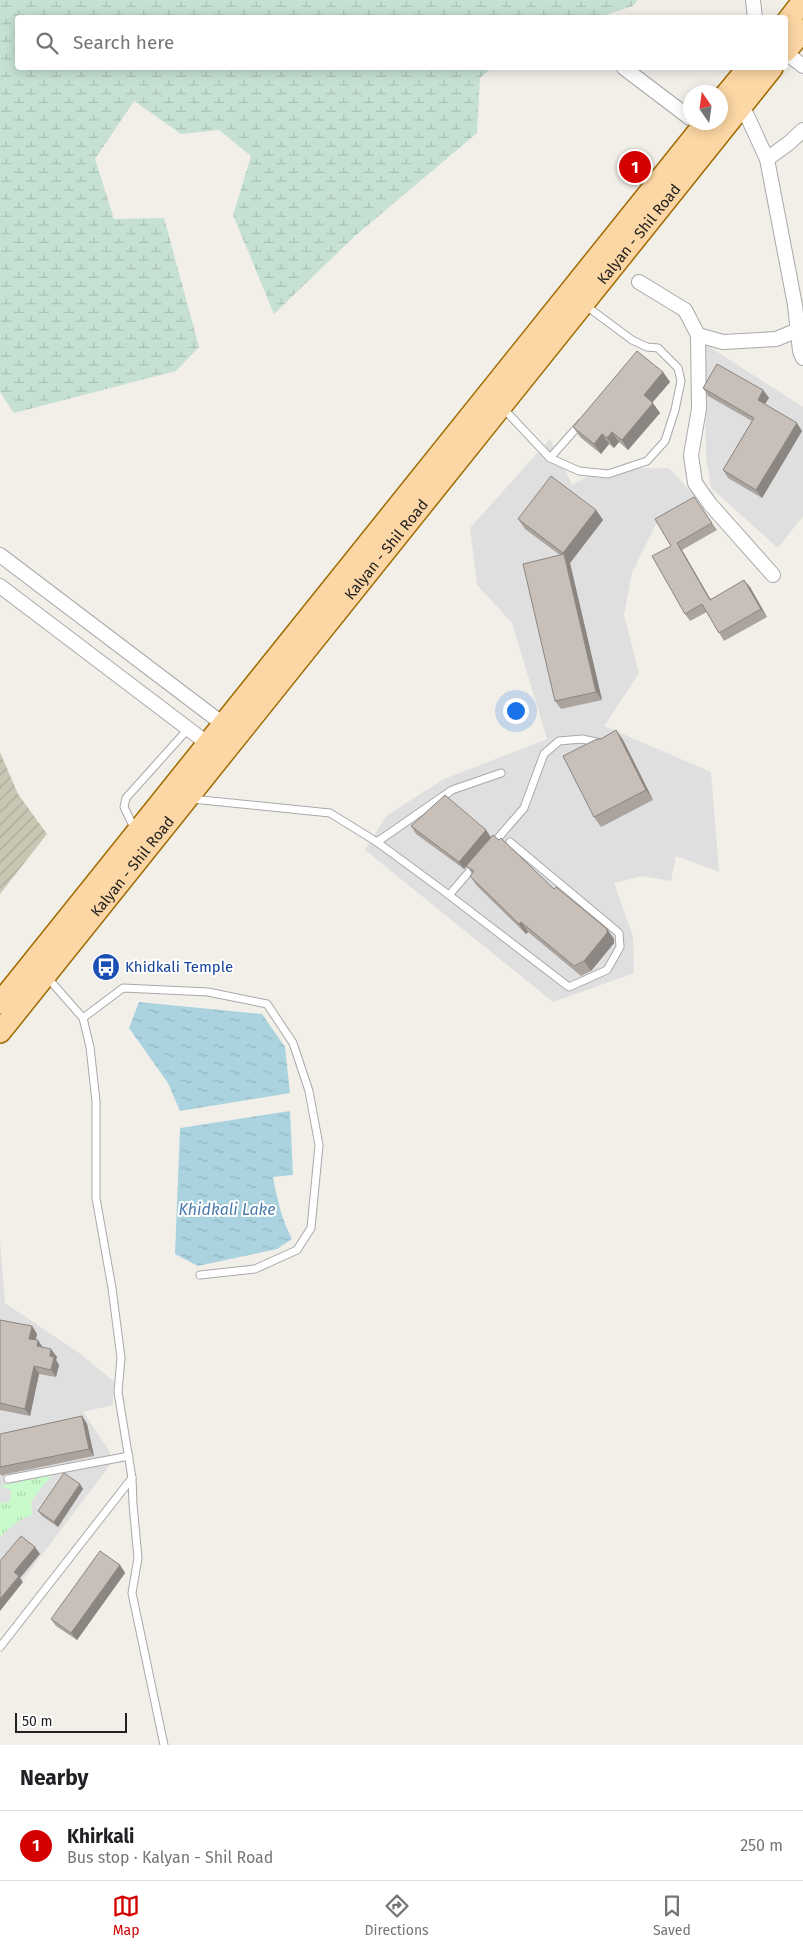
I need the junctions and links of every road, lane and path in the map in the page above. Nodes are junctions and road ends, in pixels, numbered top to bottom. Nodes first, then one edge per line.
1 (753, 0) edge
2 (803, 2) edge
3 (755, 15) edge
4 (788, 21) edge
5 (803, 30) edge
6 (788, 49) edge
7 (788, 54) edge
8 (803, 66) edge
9 (629, 70) edge
10 (747, 70) edge
11 (769, 70) edge
12 (730, 100) edge
13 (683, 110) edge
14 (693, 130) edge
15 (803, 130) edge
16 (767, 159) junction
17 (639, 282) dead end
18 (583, 304) junction
19 (799, 304) edge
20 (798, 330) junction
21 (698, 335) junction
22 (647, 347) junction
23 (640, 354) edge
24 (803, 358) edge
25 (501, 406) junction
26 (589, 414) edge
27 (550, 458) junction
28 (0, 555) edge
29 (773, 575) dead end
30 (0, 586) edge
31 (223, 724) junction
32 (188, 728) junction
33 (207, 744) junction
34 (606, 744) edge
35 (501, 773) dead end
36 (186, 798) junction
37 (136, 833) junction
38 (376, 842) junction
39 (510, 842) dead end
40 (487, 851) edge
41 (481, 858) edge
42 (450, 895) junction
43 (38, 969) junction
44 (0, 1002) edge
45 (83, 1018) junction
46 (0, 1032) edge
47 (200, 1275) dead end
48 (129, 1456) junction
49 (132, 1478) junction
50 (8, 1479) dead end
51 (0, 1647) edge
52 (164, 1745) edge

1 - 3 street
2 - 4 main road
5 - 6 main road
7 - 8 street
9 - 13 street
10 - 12 main road, Kalyan - Shil Road
11 - 12 main road, Kalyan - Shil Road
12 - 16 street
12 - 18 main road, Kalyan - Shil Road
14 - 31 main road, Kalyan - Shil Road
15 - 16 street
16 - 19 street
17 - 21 street
18 - 22 lane
18 - 25 main road, Kalyan - Shil Road
19 - 20 street
20 - 21 street
20 - 24 street
21 - 29 street
22 - 23 lane
22 - 27 lane
25 - 27 lane
25 - 36 main road, Kalyan - Shil Road
26 - 27 lane
28 - 31 street
30 - 32 street
31 - 33 main road, Kalyan - Shil Road
32 - 33 street
32 - 37 lane
33 - 37 main road, Kalyan - Shil Road
34 - 40 lane
35 - 38 lane
36 - 38 lane
36 - 43 main road, Kalyan - Shil Road
37 - 43 main road, Kalyan - Shil Road
38 - 42 lane
39 - 42 lane
41 - 42 lane
43 - 44 main road, Kalyan - Shil Road
43 - 45 lane
43 - 46 main road, Kalyan - Shil Road
45 - 47 lane
45 - 48 lane
48 - 49 lane
48 - 50 lane
49 - 51 lane
49 - 52 lane

